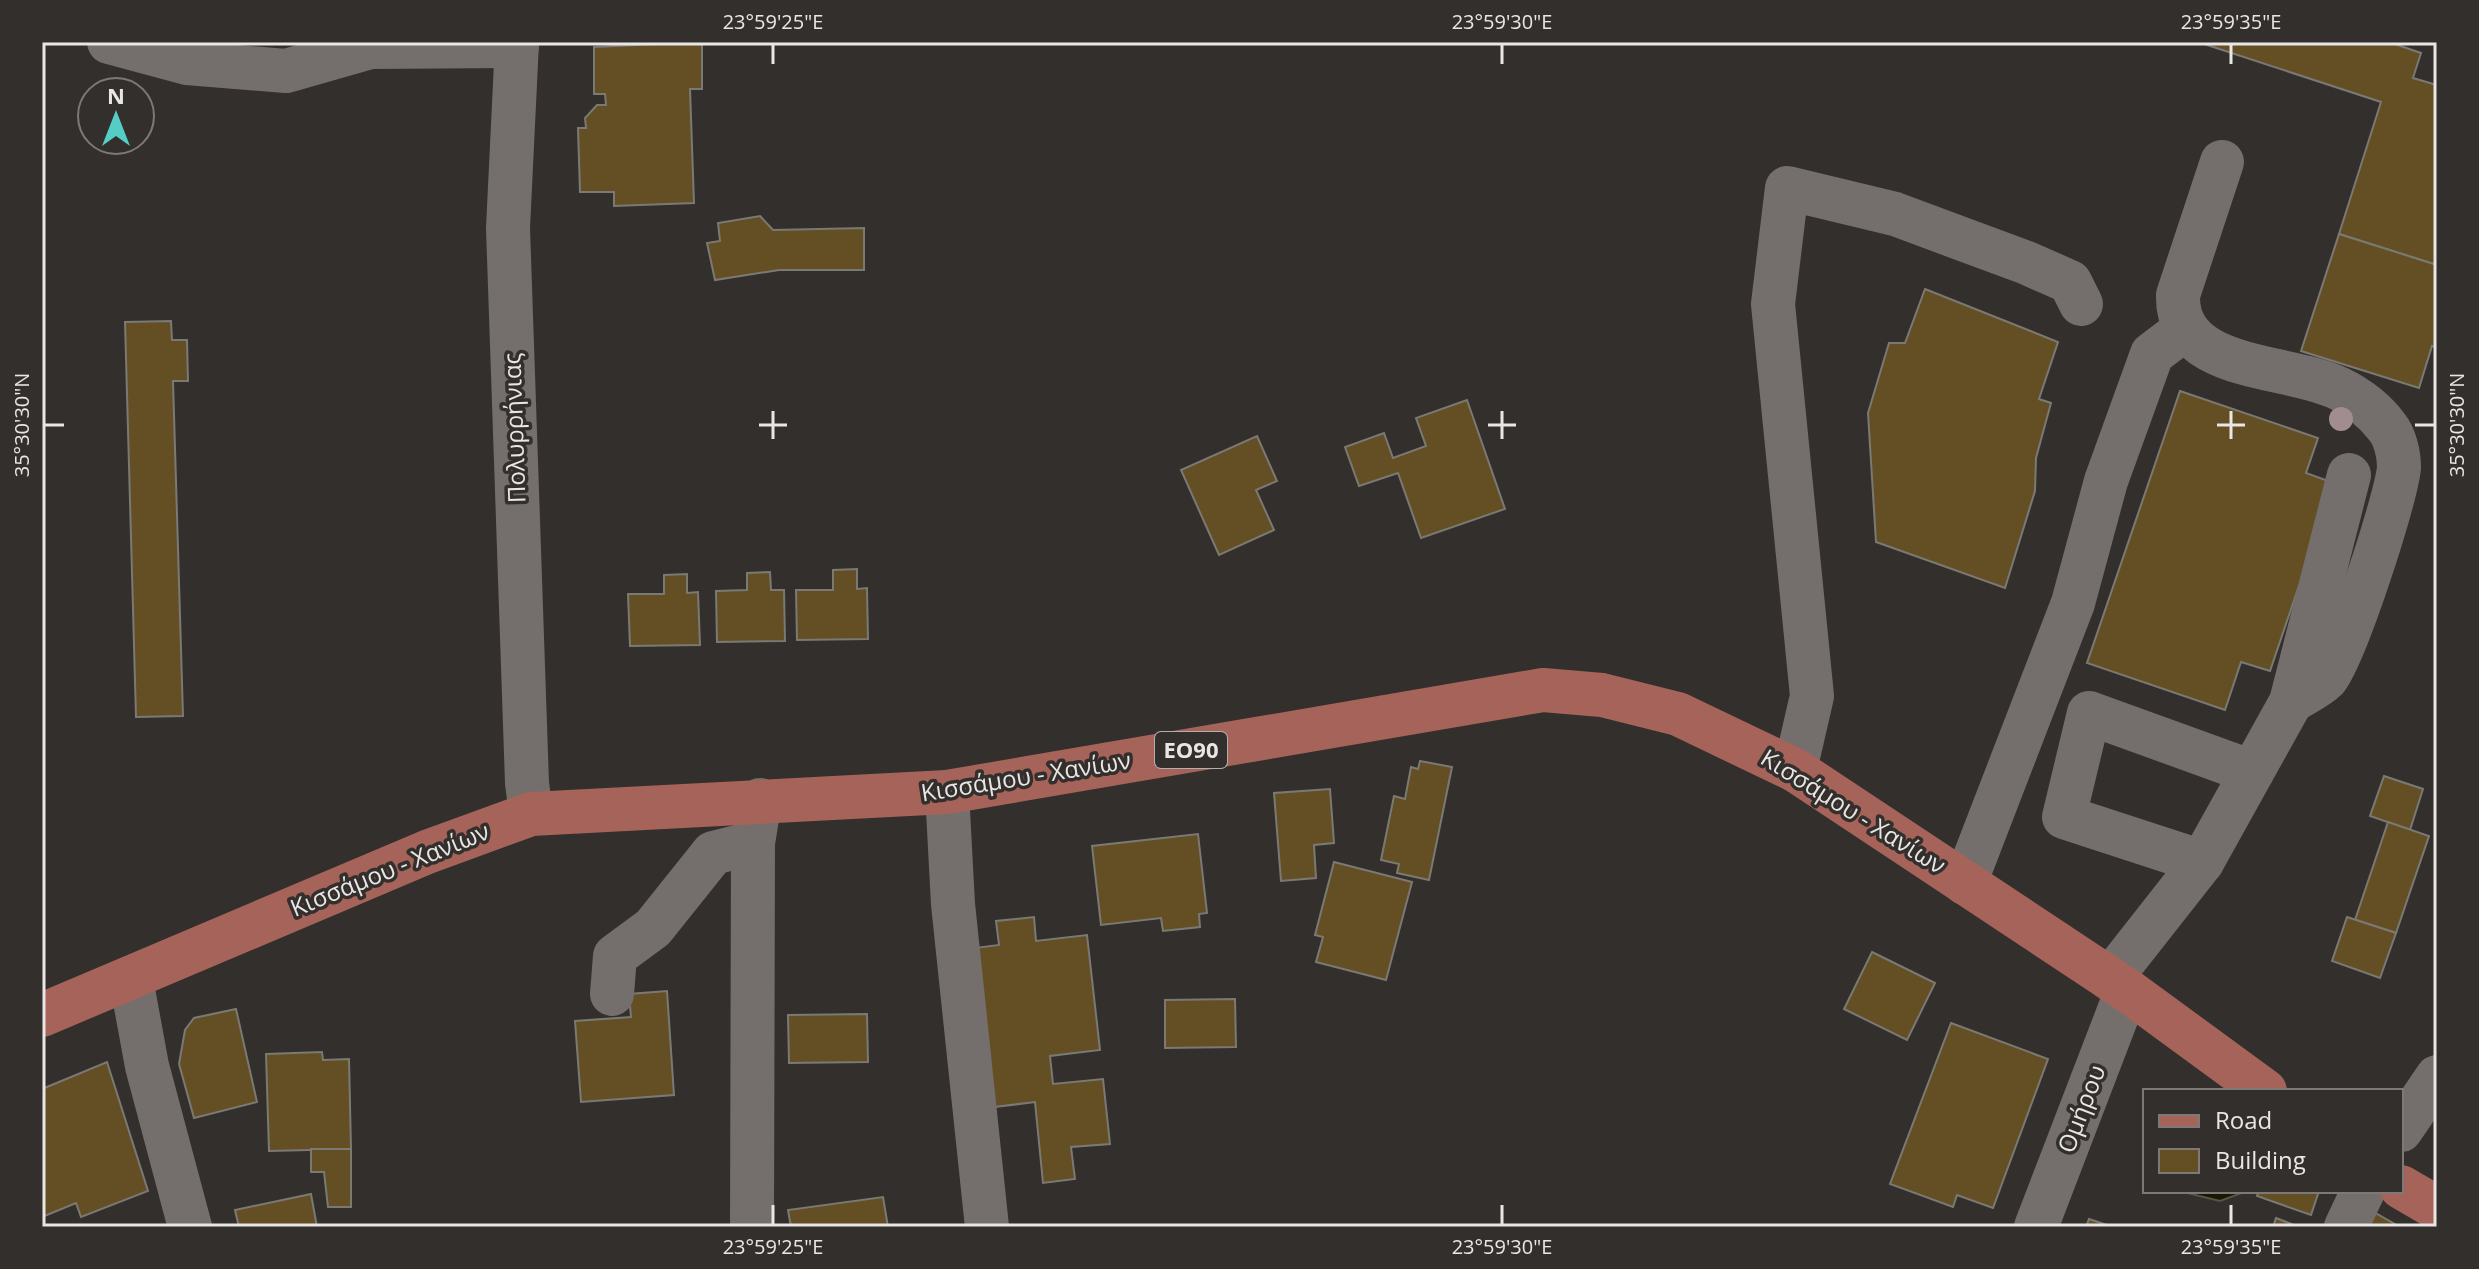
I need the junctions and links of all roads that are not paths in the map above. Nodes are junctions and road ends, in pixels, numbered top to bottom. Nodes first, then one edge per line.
1 (109, 42) edge
2 (517, 44) edge
3 (2222, 162) dead end
4 (2081, 304) dead end
5 (2185, 329) junction
6 (2349, 475) dead end
7 (2291, 702) junction
8 (1795, 770) junction
9 (2252, 772) junction
10 (947, 792) junction
11 (760, 800) junction
12 (531, 814) junction
13 (753, 843) junction
14 (2202, 862) junction
15 (1965, 883) junction
16 (131, 979) junction
17 (2118, 984) junction
18 (612, 994) dead end
19 (42, 1015) edge
20 (2437, 1077) edge
21 (2262, 1089) edge
22 (2403, 1127) edge
23 (2403, 1188) edge
24 (2362, 1193) edge
25 (2437, 1208) edge
26 (190, 1227) edge
27 (752, 1227) edge
28 (987, 1227) edge
29 (2036, 1227) edge
30 (2346, 1227) edge

1 - 2 street
2 - 12 street, Πολυρρήνιας
3 - 5 street
4 - 8 street
5 - 7 street
5 - 15 street
6 - 7 street
7 - 9 street, Ομήρου
8 - 10 main road, Κισσάμου - Χανίων / ΕΟ90
8 - 15 main road, Κισσάμου - Χανίων / ΕΟ90
9 - 14 street, Ομήρου
9 - 14 street
10 - 11 main road, Κισσάμου - Χανίων / ΕΟ90
10 - 28 street
11 - 12 main road, Κισσάμου - Χανίων / ΕΟ90
11 - 13 street
12 - 16 main road, Κισσάμου - Χανίων / ΕΟ90
13 - 18 street
13 - 27 street
14 - 17 street, Ομήρου
15 - 17 main road, Κισσάμου - Χανίων / ΕΟ90
16 - 19 main road, Κισσάμου - Χανίων / ΕΟ90
16 - 26 street
17 - 21 main road, Κισσάμου - Χανίων / ΕΟ90
17 - 29 street, Ομήρου
20 - 22 street
23 - 25 main road
24 - 30 street

